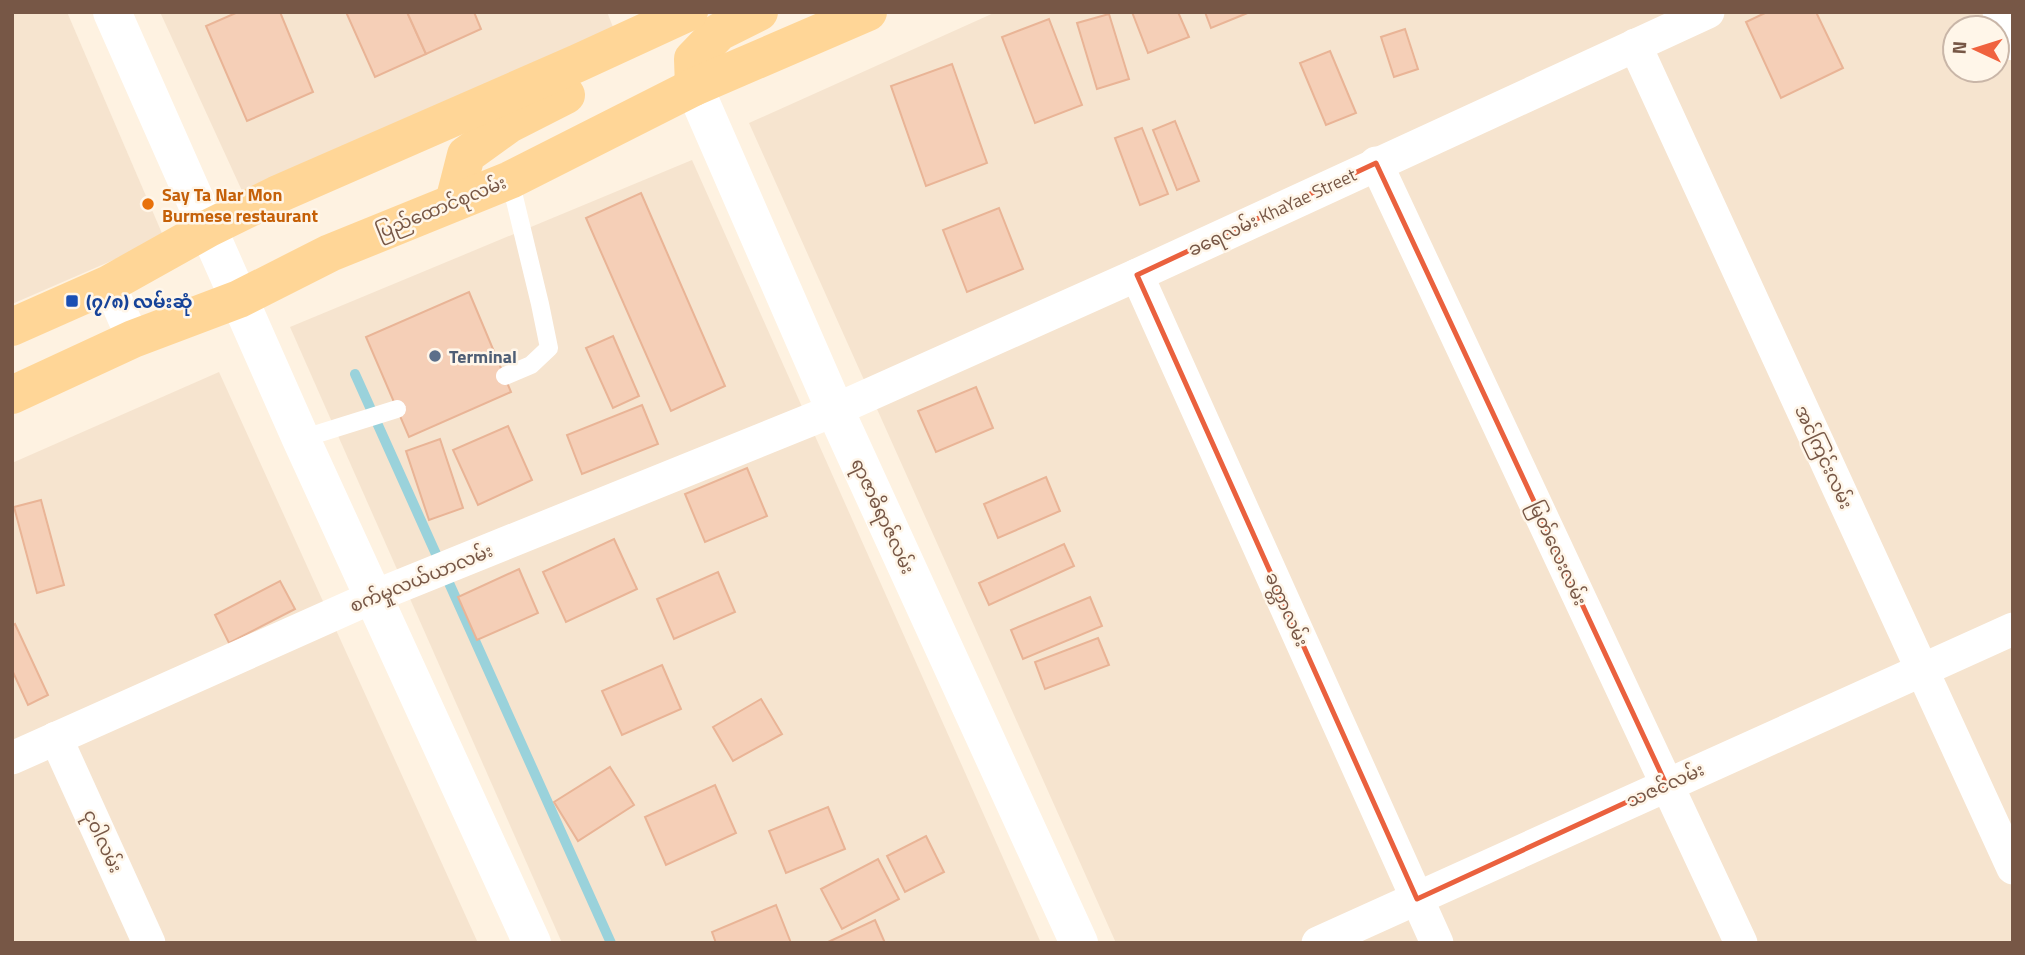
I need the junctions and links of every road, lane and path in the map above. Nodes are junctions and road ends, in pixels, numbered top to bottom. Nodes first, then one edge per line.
1 (112, 12) edge
2 (759, 12) edge
3 (867, 12) edge
4 (1708, 12) edge
5 (1998, 12) edge
6 (669, 16) edge
7 (2013, 44) edge
8 (1635, 46) junction
9 (694, 87) junction
10 (1376, 163) junction
11 (510, 180) junction
12 (454, 202) junction
13 (209, 228) junction
14 (1137, 275) junction
15 (109, 284) junction
16 (239, 299) junction
17 (12, 327) edge
18 (133, 339) junction
19 (505, 376) dead end
20 (12, 395) edge
21 (397, 409) dead end
22 (835, 410) junction
23 (302, 439) junction
24 (375, 596) junction
25 (2013, 629) edge
26 (1922, 669) junction
27 (56, 738) junction
28 (12, 758) edge
29 (1666, 784) junction
30 (2013, 868) edge
31 (1417, 899) junction
32 (149, 943) edge
33 (532, 943) edge
34 (1079, 943) edge
35 (1318, 943) edge
36 (1437, 943) edge
37 (1741, 943) edge

1 - 13 street
2 - 9 main road
3 - 9 main road, ပြည်ထောင်စုလမ်း
4 - 8 street, ခရေလမ်း KhaYae Street
5 - 7 street
6 - 12 main road
6 - 13 main road
8 - 10 street, ခရေလမ်း KhaYae Street
8 - 26 street, အင်ကြင်းလမ်း
9 - 11 main road, ပြည်ထောင်စုလမ်း
9 - 22 street, ရာဇာဓိရာဇ်လမ်း
10 - 14 street, ခရေလမ်း KhaYae Street
10 - 29 street, မြတ်လေးလမ်း
11 - 12 main road, ပြည်ထောင်စုလမ်း
11 - 19 lane
12 - 16 main road, ပြည်ထောင်စုလမ်း
13 - 15 main road
13 - 16 street
14 - 22 street, ခရေလမ်း KhaYae Street
14 - 31 street, ခတ္တာလမ်း
15 - 17 main road
15 - 18 street
16 - 18 main road, ပြည်ထောင်စုလမ်း
16 - 23 street
18 - 20 main road, ပြည်ထောင်စုလမ်း
21 - 23 lane
22 - 24 street, စက်မှုလယ်ယာလမ်း
22 - 34 street, ရာဇာဓိရာဇ်လမ်း
23 - 24 street
24 - 27 street, စက်မှုလယ်ယာလမ်း
24 - 33 street
25 - 26 street, သဇင်လမ်း
26 - 29 street, သဇင်လမ်း
26 - 30 street, အင်ကြင်းလမ်း
27 - 28 street, စက်မှုလယ်ယာလမ်း
27 - 32 street, ငုဝါလမ်း
29 - 31 street, သဇင်လမ်း
29 - 37 street, မြတ်လေးလမ်း
31 - 35 street, သဇင်လမ်း
31 - 36 street, ခတ္တာလမ်း

